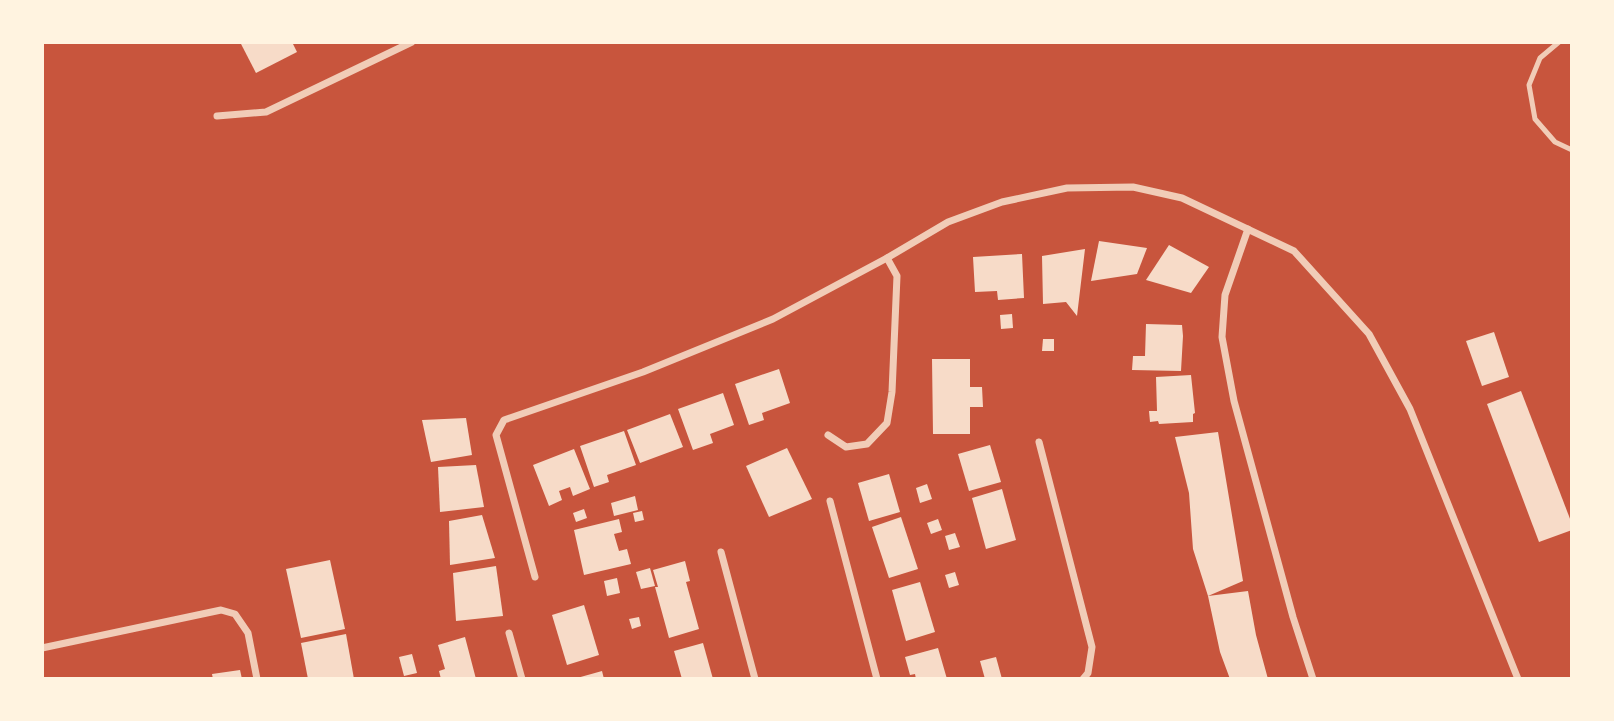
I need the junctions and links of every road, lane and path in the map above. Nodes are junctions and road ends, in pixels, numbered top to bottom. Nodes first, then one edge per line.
1 (412, 42) edge
2 (1558, 43) edge
3 (217, 116) dead end
4 (1572, 150) edge
5 (1248, 229) junction
6 (887, 258) junction
7 (828, 435) dead end
8 (1039, 442) dead end
9 (830, 501) dead end
10 (721, 552) dead end
11 (535, 578) dead end
12 (509, 632) dead end
13 (42, 648) edge
14 (257, 679) edge
15 (522, 679) edge
16 (755, 679) edge
17 (877, 679) edge
18 (1083, 679) edge
19 (1313, 679) edge
20 (1518, 679) edge

1 - 3 street
2 - 4 lane
5 - 6 street
5 - 19 street
5 - 20 street
6 - 7 street
6 - 11 street
8 - 18 street
9 - 17 street
10 - 16 street
12 - 15 street
13 - 14 street

